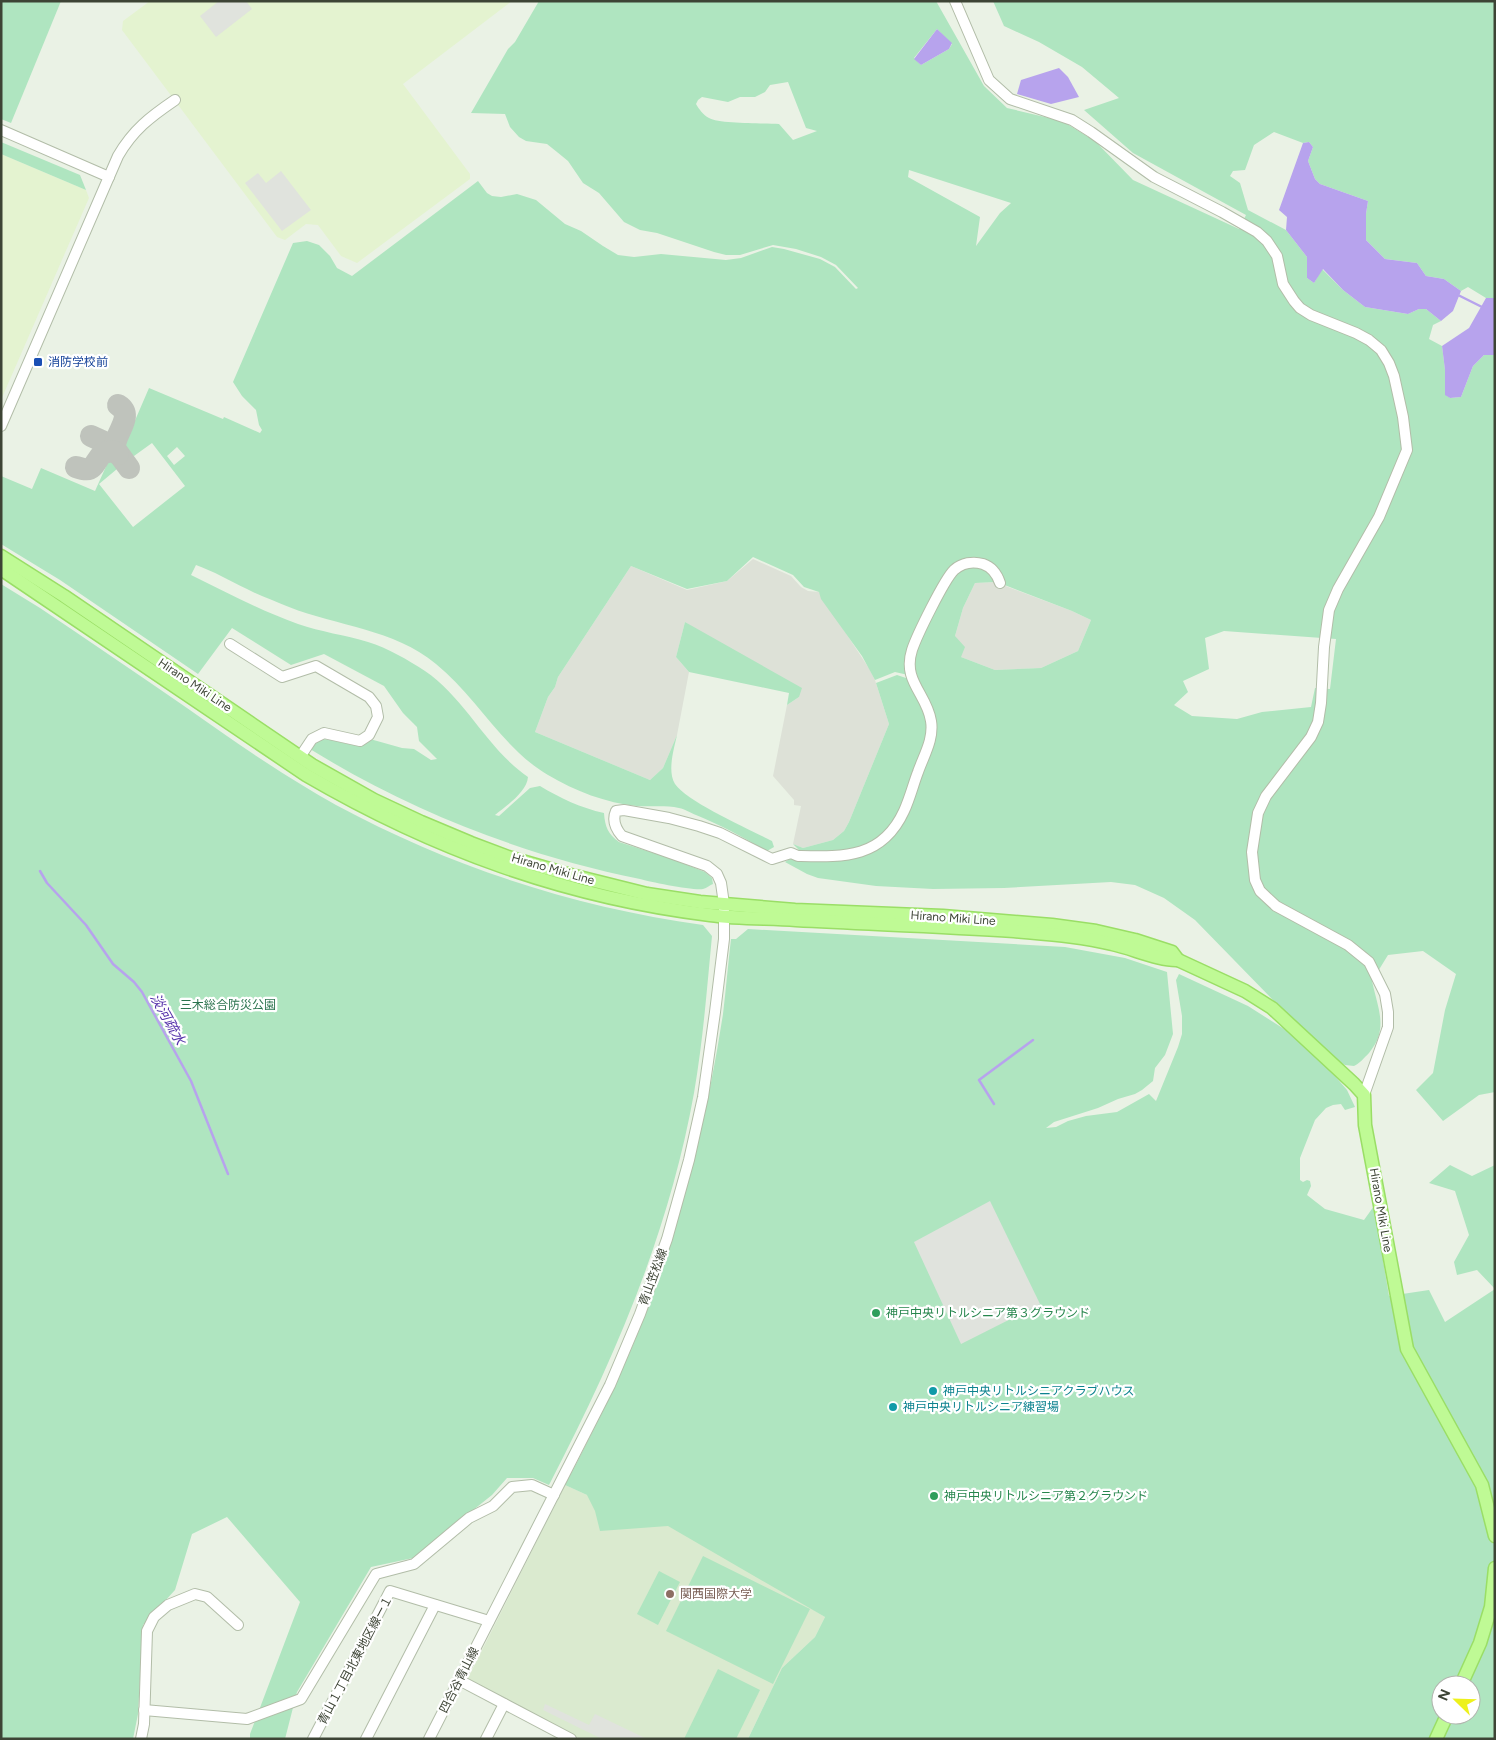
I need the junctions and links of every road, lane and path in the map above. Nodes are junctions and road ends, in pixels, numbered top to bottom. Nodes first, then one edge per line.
1 (955, 1) edge
2 (175, 100) dead end
3 (1, 130) edge
4 (109, 177) junction
5 (1, 426) edge
6 (1, 556) edge
7 (1, 570) edge
8 (1000, 583) dead end
9 (230, 644) dead end
10 (300, 757) junction
11 (724, 910) junction
12 (1364, 1095) junction
13 (554, 1495) junction
14 (1495, 1536) edge
15 (1495, 1568) edge
16 (435, 1605) junction
17 (489, 1621) junction
18 (238, 1625) dead end
19 (1466, 1675) edge
20 (458, 1680) junction
21 (504, 1704) junction
22 (144, 1710) junction
23 (1442, 1725) edge
24 (140, 1739) edge
25 (313, 1739) edge
26 (366, 1739) edge
27 (429, 1739) edge
28 (486, 1739) edge
29 (571, 1739) edge
30 (1436, 1739) edge

1 - 12 street
2 - 4 street
3 - 4 street
4 - 5 street
6 - 10 main road, Hirano Miki Line
7 - 11 main road, Hirano Miki Line
8 - 11 street, 青山笠松線
9 - 10 street
10 - 11 main road, Hirano Miki Line
11 - 12 main road, Hirano Miki Line
11 - 13 street, 青山笠松線
12 - 14 main road, Hirano Miki Line
13 - 17 street, 青山笠松線
13 - 22 street
15 - 19 main road
16 - 17 street, 青山１丁目北東地区線ー１
16 - 25 street, 青山１丁目北東地区線ー１
16 - 26 street
17 - 20 street, 四合谷青山線
18 - 22 street
20 - 21 street
20 - 27 street, 四合谷青山線
21 - 28 street
21 - 29 street
22 - 24 street
23 - 30 main road

